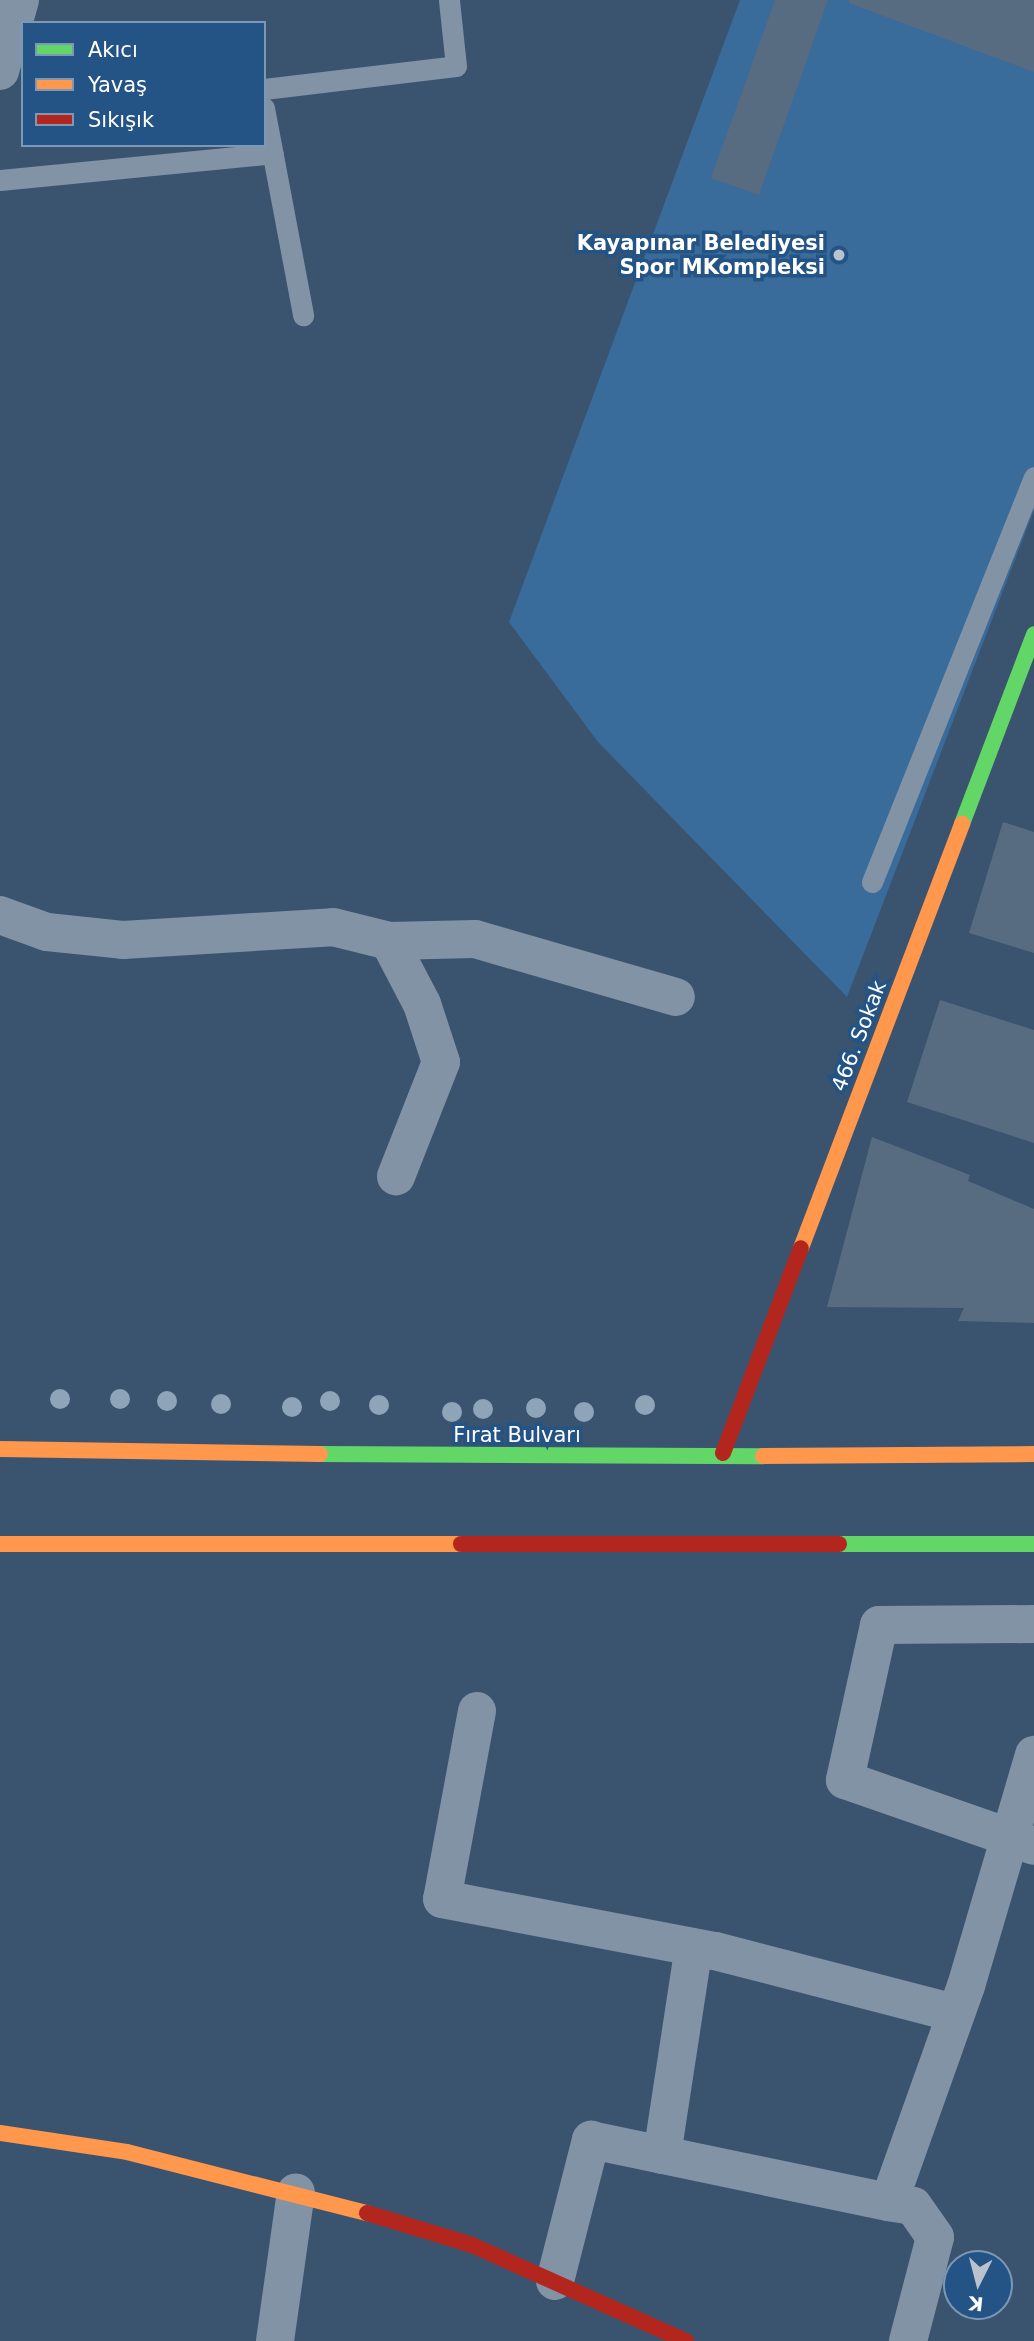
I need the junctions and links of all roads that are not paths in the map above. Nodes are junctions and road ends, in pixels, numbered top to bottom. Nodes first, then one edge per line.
1 (20, 0) edge
2 (449, 0) edge
3 (0, 71) edge
4 (266, 89) edge
5 (266, 118) edge
6 (273, 153) junction
7 (0, 180) edge
8 (303, 315) dead end
9 (1034, 477) edge
10 (1034, 634) edge
11 (872, 883) dead end
12 (0, 915) edge
13 (389, 941) junction
14 (676, 997) dead end
15 (397, 1176) dead end
16 (0, 1449) edge
17 (723, 1453) junction
18 (1034, 1454) edge
19 (0, 1544) edge
20 (1034, 1544) edge
21 (1034, 1624) edge
22 (477, 1711) dead end
23 (1034, 1755) edge
24 (1022, 1843) edge
25 (694, 1947) junction
26 (955, 2013) junction
27 (0, 2133) edge
28 (663, 2155) junction
29 (296, 2192) junction
30 (889, 2202) junction
31 (555, 2281) junction
32 (275, 2341) edge
33 (686, 2341) edge
34 (908, 2341) edge

1 - 3 street
2 - 4 lane
5 - 6 lane
6 - 7 lane
6 - 8 lane
9 - 11 lane
10 - 17 main road, 466. Sokak
12 - 13 street
13 - 14 street
13 - 15 street
16 - 17 main road, Fırat Bulvarı
17 - 18 main road, Fırat Bulvarı
19 - 20 main road
21 - 24 street
22 - 25 street
23 - 24 street
24 - 26 street
25 - 26 street
25 - 28 street
26 - 30 street
27 - 29 main road
28 - 30 street
28 - 31 street
29 - 31 main road
29 - 32 street
30 - 34 street
31 - 33 main road

